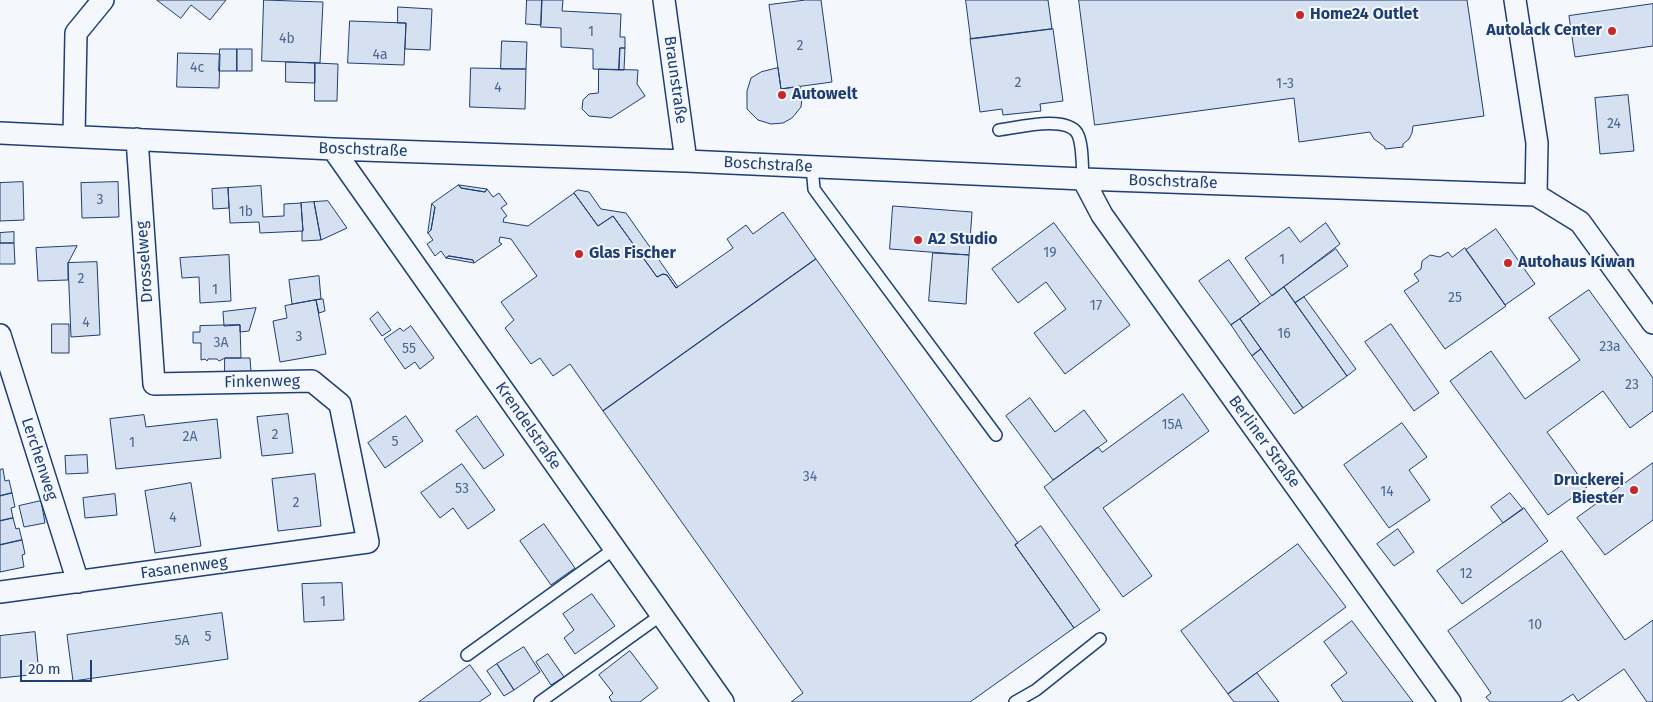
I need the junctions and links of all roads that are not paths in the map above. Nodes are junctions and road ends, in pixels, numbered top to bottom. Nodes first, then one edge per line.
1 (103, 0) edge
2 (664, 0) edge
3 (1515, 0) edge
4 (999, 130) dead end
5 (0, 133) edge
6 (74, 136) junction
7 (137, 139) junction
8 (333, 149) junction
9 (686, 161) junction
10 (812, 166) junction
11 (1084, 179) junction
12 (1536, 195) junction
13 (1653, 323) edge
14 (0, 335) edge
15 (154, 384) joint
16 (996, 435) dead end
17 (368, 542) joint
18 (614, 549) junction
19 (78, 582) junction
20 (0, 592) edge
21 (661, 615) junction
22 (1100, 639) dead end
23 (467, 655) dead end
24 (540, 702) edge
25 (723, 702) edge
26 (1015, 702) edge
27 (1450, 702) edge

1 - 6 street
2 - 9 street, Braunstraße
3 - 12 street
4 - 11 lane
5 - 6 street, Boschstraße
6 - 7 street, Boschstraße
7 - 8 street, Boschstraße
7 - 15 street, Drosselweg
8 - 9 street, Boschstraße
8 - 18 street, Krendelstraße
9 - 10 street, Boschstraße
10 - 11 street, Boschstraße
10 - 16 lane
11 - 12 street, Boschstraße
11 - 27 street, Berliner Straße
12 - 13 street
14 - 19 street, Lerchenweg
15 - 17 street, Finkenweg
17 - 19 street, Fasanenweg
18 - 21 street, Krendelstraße
18 - 23 lane
19 - 20 street, Fasanenweg
21 - 24 lane
21 - 25 street, Krendelstraße
22 - 26 lane

